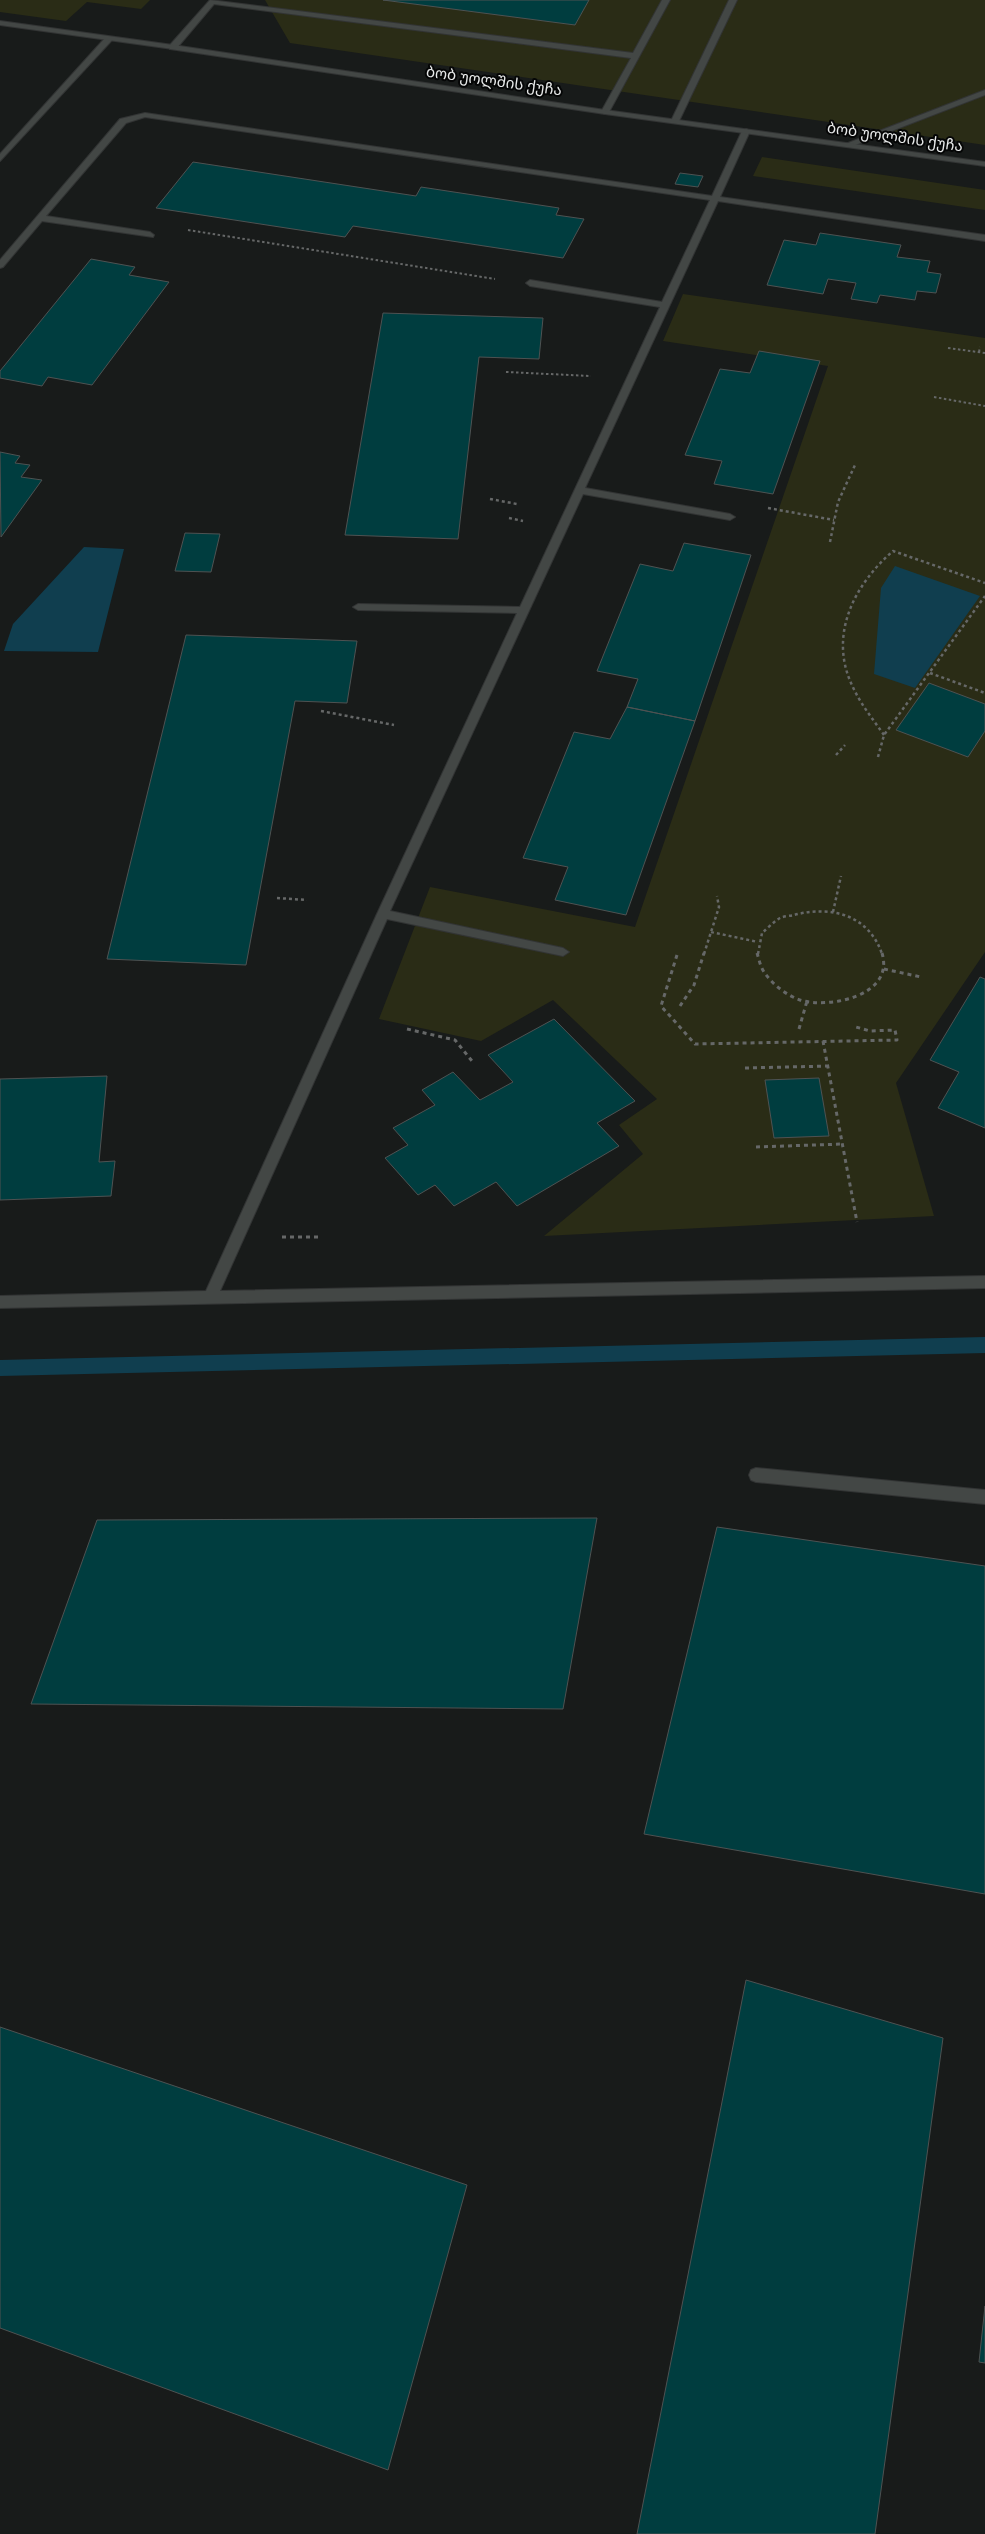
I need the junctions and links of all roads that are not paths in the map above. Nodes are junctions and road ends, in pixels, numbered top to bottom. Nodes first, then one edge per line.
1 (666, 0) edge
2 (733, 0) edge
3 (213, 1) edge
4 (0, 23) edge
5 (109, 39) junction
6 (173, 47) junction
7 (636, 56) junction
8 (985, 92) edge
9 (605, 112) junction
10 (675, 121) junction
11 (746, 131) junction
12 (847, 145) junction
13 (0, 159) edge
14 (985, 164) edge
15 (715, 197) junction
16 (40, 218) junction
17 (150, 235) dead end
18 (985, 238) edge
19 (0, 265) edge
20 (530, 283) dead end
21 (665, 305) junction
22 (579, 490) junction
23 (730, 517) dead end
24 (358, 607) dead end
25 (524, 610) junction
26 (383, 914) junction
27 (563, 952) dead end
28 (985, 1282) edge
29 (210, 1297) junction
30 (0, 1302) edge
31 (756, 1475) dead end
32 (985, 1498) edge

1 - 7 street
2 - 10 street
3 - 6 street
3 - 7 street
4 - 5 street, ბობ უოლშის ქუჩა
5 - 6 street, ბობ უოლშის ქუჩა
5 - 13 street
6 - 9 street, ბობ უოლშის ქუჩა
7 - 9 street
8 - 12 street
9 - 10 street, ბობ უოლშის ქუჩა
10 - 11 street, ბობ უოლშის ქუჩა
11 - 12 street, ბობ უოლშის ქუჩა
11 - 15 street
12 - 14 street, ბობ უოლშის ქუჩა
15 - 16 street
15 - 18 street
15 - 21 street
16 - 17 street
16 - 19 street
20 - 21 street
21 - 22 street
22 - 23 street
22 - 25 street
24 - 25 street
25 - 26 street
26 - 27 street
26 - 29 street
28 - 29 street
29 - 30 street
31 - 32 street

